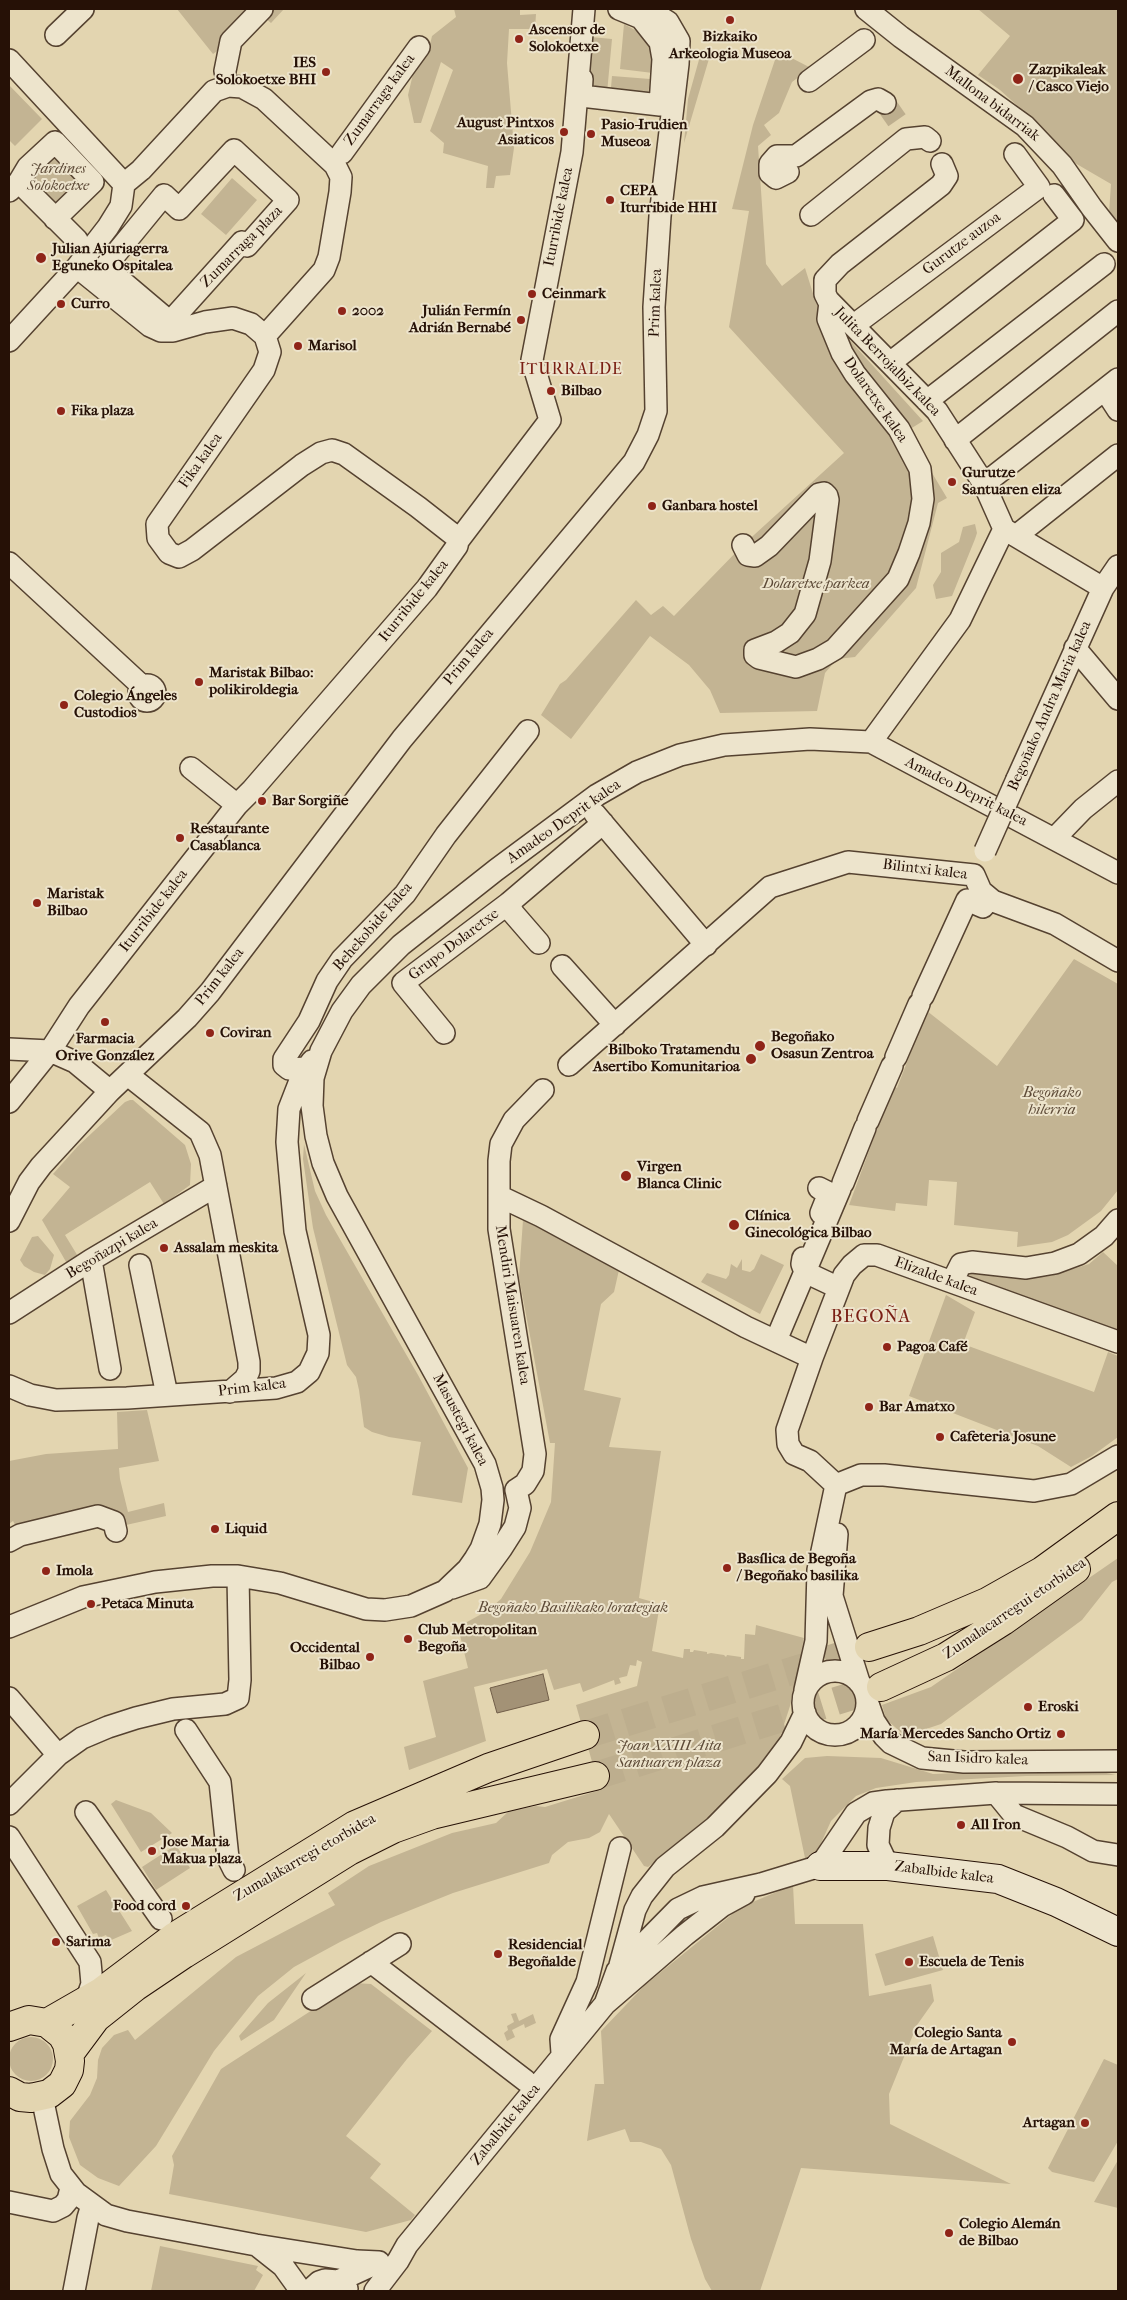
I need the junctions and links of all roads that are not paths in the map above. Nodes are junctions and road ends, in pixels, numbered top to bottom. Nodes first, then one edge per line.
1 (84, 9) edge
2 (262, 9) edge
3 (584, 9) edge
4 (588, 9) edge
5 (619, 9) edge
6 (647, 9) edge
7 (866, 9) edge
8 (56, 35) dead end
9 (864, 40) dead end
10 (419, 47) dead end
11 (9, 60) edge
12 (226, 79) junction
13 (809, 81) dead end
14 (885, 103) dead end
15 (913, 135) dead end
16 (1015, 154) dead end
17 (338, 159) junction
18 (942, 164) dead end
19 (788, 172) dead end
20 (119, 179) junction
21 (94, 182) junction
22 (11, 189) edge
23 (1054, 195) dead end
24 (288, 200) joint
25 (811, 215) dead end
26 (55, 219) junction
27 (77, 240) dead end
28 (1118, 241) edge
29 (1104, 264) dead end
30 (77, 267) junction
31 (827, 295) junction
32 (1118, 311) edge
33 (854, 325) junction
34 (265, 336) junction
35 (9, 340) edge
36 (890, 363) junction
37 (1111, 384) edge
38 (928, 401) junction
39 (1118, 410) edge
40 (955, 440) junction
41 (1118, 456) edge
42 (984, 484) junction
43 (1010, 533) junction
44 (458, 541) junction
45 (743, 546) dead end
46 (9, 563) edge
47 (1113, 577) edge
48 (1075, 648) junction
49 (142, 686) dead end
50 (1118, 699) edge
51 (528, 730) dead end
52 (871, 742) junction
53 (191, 768) dead end
54 (1118, 781) edge
55 (586, 804) junction
56 (237, 805) junction
57 (603, 823) junction
58 (1055, 838) junction
59 (1118, 874) edge
60 (974, 875) junction
61 (989, 898) junction
62 (509, 903) junction
63 (539, 943) dead end
64 (706, 945) junction
65 (1118, 961) edge
66 (562, 966) dead end
67 (614, 1025) junction
68 (444, 1033) dead end
69 (9, 1049) edge
70 (50, 1051) junction
71 (321, 1051) junction
72 (569, 1065) dead end
73 (306, 1068) junction
74 (128, 1074) junction
75 (543, 1090) dead end
76 (110, 1091) junction
77 (9, 1102) edge
78 (314, 1120) junction
79 (288, 1128) junction
80 (288, 1153) junction
81 (216, 1186) junction
82 (819, 1188) dead end
83 (499, 1196) junction
84 (1118, 1220) edge
85 (9, 1221) edge
86 (91, 1260) junction
87 (140, 1265) dead end
88 (805, 1272) junction
89 (952, 1282) junction
90 (839, 1288) junction
91 (9, 1313) edge
92 (776, 1340) junction
93 (1118, 1342) edge
94 (812, 1358) junction
95 (110, 1369) dead end
96 (249, 1371) junction
97 (9, 1386) edge
98 (268, 1389) junction
99 (230, 1392) junction
100 (167, 1395) junction
101 (1118, 1456) edge
102 (492, 1488) junction
103 (835, 1489) junction
104 (516, 1490) junction
105 (1118, 1516) edge
106 (116, 1531) dead end
107 (1118, 1539) edge
108 (9, 1541) edge
109 (238, 1576) junction
110 (445, 1591) junction
111 (9, 1627) edge
112 (868, 1647) tunnel mouth
113 (805, 1690) junction
114 (869, 1690) junction
115 (9, 1698) edge
116 (805, 1713) junction
117 (186, 1730) dead end
118 (585, 1735) tunnel mouth
119 (58, 1755) junction
120 (1118, 1761) edge
121 (595, 1776) tunnel mouth
122 (996, 1794) junction
123 (1118, 1794) edge
124 (897, 1800) junction
125 (9, 1804) edge
126 (86, 1812) dead end
127 (9, 1837) edge
128 (620, 1848) dead end
129 (1118, 1855) edge
130 (820, 1866) junction
131 (888, 1866) junction
132 (234, 1870) dead end
133 (761, 1884) junction
134 (722, 1906) junction
135 (635, 1910) junction
136 (161, 1919) dead end
137 (1118, 1932) edge
138 (648, 1938) junction
139 (400, 1944) dead end
140 (371, 1962) junction
141 (617, 1971) junction
142 (313, 1999) dead end
143 (86, 2001) junction
144 (604, 2004) junction
145 (47, 2023) junction
146 (9, 2027) edge
147 (70, 2054) junction
148 (562, 2056) junction
149 (526, 2081) dead end
150 (9, 2092) edge
151 (42, 2097) junction
152 (71, 2188) junction
153 (9, 2202) edge
154 (92, 2205) junction
155 (53, 2211) junction
156 (85, 2232) junction
157 (256, 2245) junction
158 (407, 2245) junction
159 (288, 2250) junction
160 (379, 2262) junction
161 (339, 2284) edge
162 (74, 2291) edge
163 (301, 2291) edge
164 (309, 2291) edge
165 (375, 2291) edge

1 - 8 street
2 - 12 street
3 - 44 street, Iturribide kalea
4 - 5 street
6 - 74 street, Prim kalea
7 - 28 street, Mallona bidarriak
9 - 13 street
10 - 17 street, Zumarraga kalea
11 - 20 street
12 - 17 street
12 - 20 street
14 - 19 street
15 - 25 street
16 - 33 street, Gurutze auzoa
17 - 34 street
18 - 31 street
20 - 21 street
20 - 30 street
21 - 22 street
21 - 26 street
22 - 26 street
23 - 36 street
24 - 24 street, Zumarraga plaza
26 - 27 street
29 - 38 street
30 - 34 street
30 - 35 street
31 - 33 street, Julita Berrojalbiz kalea
31 - 45 street, Dolaretxe kalea
32 - 40 street
33 - 36 street, Julita Berrojalbiz kalea
34 - 44 street, Fika kalea
36 - 38 street, Julita Berrojalbiz kalea
37 - 39 street
37 - 42 street
38 - 40 street, Julita Berrojalbiz kalea
40 - 42 street, Julita Berrojalbiz kalea
41 - 43 street
42 - 43 street, Julita Berrojalbiz kalea
43 - 47 street
43 - 52 street
44 - 56 street, Iturribide kalea
46 - 49 street
47 - 48 street, Begoñako Andra Maria kalea
48 - 50 street
48 - 60 street, Begoñako Andra Maria kalea, bridge
51 - 73 street, Behekobide kalea
52 - 55 street, Amadeo Deprit kalea
52 - 58 street, Amadeo Deprit kalea
53 - 56 street
54 - 58 street
55 - 57 street
55 - 71 street, Amadeo Deprit kalea
56 - 70 street, Iturribide kalea
57 - 62 street, Grupo Dolaretxe
57 - 64 street
58 - 59 street, Amadeo Deprit kalea
60 - 61 street, Bilintxi kalea
60 - 64 street, Bilintxi kalea
61 - 65 street
61 - 88 street
62 - 63 street, Grupo Dolaretxe
62 - 68 street, Grupo Dolaretxe
64 - 67 street
66 - 67 street
67 - 72 street
69 - 70 street
70 - 76 street
70 - 77 street, Iturribide kalea
71 - 73 street, Prim kalea
71 - 78 street, Masustegi kalea
73 - 79 street, Prim kalea
74 - 76 street, Prim kalea
74 - 81 street
75 - 83 street
76 - 85 street, Prim kalea
78 - 79 street
78 - 80 street
78 - 102 street, Masustegi kalea
79 - 80 street, Prim kalea
80 - 98 street, Prim kalea
81 - 86 street, Begoñazpi kalea
81 - 96 street
82 - 88 street
83 - 92 street, Mendiri Maisuaren kalea
83 - 104 street, Mendiri Maisuaren kalea
84 - 89 street
86 - 91 street, Begoñazpi kalea
86 - 95 street
87 - 100 street
88 - 90 street
88 - 92 street
89 - 90 street, Elizalde kalea
89 - 93 street, Elizalde kalea
90 - 94 street, Elizalde kalea
92 - 94 street
94 - 103 street
96 - 98 street
96 - 99 street
97 - 100 street, Prim kalea
98 - 99 street, Prim kalea
99 - 100 street, Prim kalea
101 - 103 street
102 - 104 street
102 - 110 street, Masustegi kalea
103 - 113 street
103 - 114 street
104 - 110 street
105 - 112 main road, Zumalacarregui etorbidea
106 - 108 street
107 - 114 main road, Zumalacarregui etorbidea
109 - 110 street, Masustegi kalea
109 - 111 street, Masustegi kalea
109 - 119 street
113 - 114 street
113 - 116 street
114 - 116 street
114 - 120 street, San Isidro kalea
115 - 119 street
116 - 135 street
117 - 132 street
118 - 143 main road, Zumalakarregi etorbidea
119 - 125 street
121 - 147 main road, Zumalakarregi etorbidea
122 - 123 street
122 - 124 street
122 - 129 street
124 - 130 street
124 - 131 street
126 - 136 street
127 - 143 street
128 - 148 street
130 - 131 street, Zabalbide kalea
130 - 133 street, Zabalbide kalea
131 - 137 street, Zabalbide kalea
133 - 134 street, Zabalbide kalea
133 - 138 street, Zabalbide kalea
134 - 138 street
134 - 144 street, Zabalbide kalea
135 - 138 street
135 - 141 street
138 - 141 street, Zabalbide kalea
139 - 140 street
140 - 142 street
140 - 149 street
141 - 144 street, Zabalbide kalea
143 - 145 main road, Zumalakarregi etorbidea
144 - 148 street, Zabalbide kalea
145 - 146 main road
145 - 147 main road
147 - 151 main road
148 - 158 street, Zabalbide kalea
150 - 151 main road
151 - 152 street
152 - 154 street
152 - 155 street
153 - 155 street
154 - 156 street
154 - 157 street
155 - 156 street
156 - 162 street
157 - 159 street
157 - 163 street
158 - 160 street, Zabalbide kalea
158 - 165 street, Zabalbide kalea
159 - 160 street
159 - 161 street
160 - 161 street, Zabalbide kalea
161 - 164 street, Zabalbide kalea

